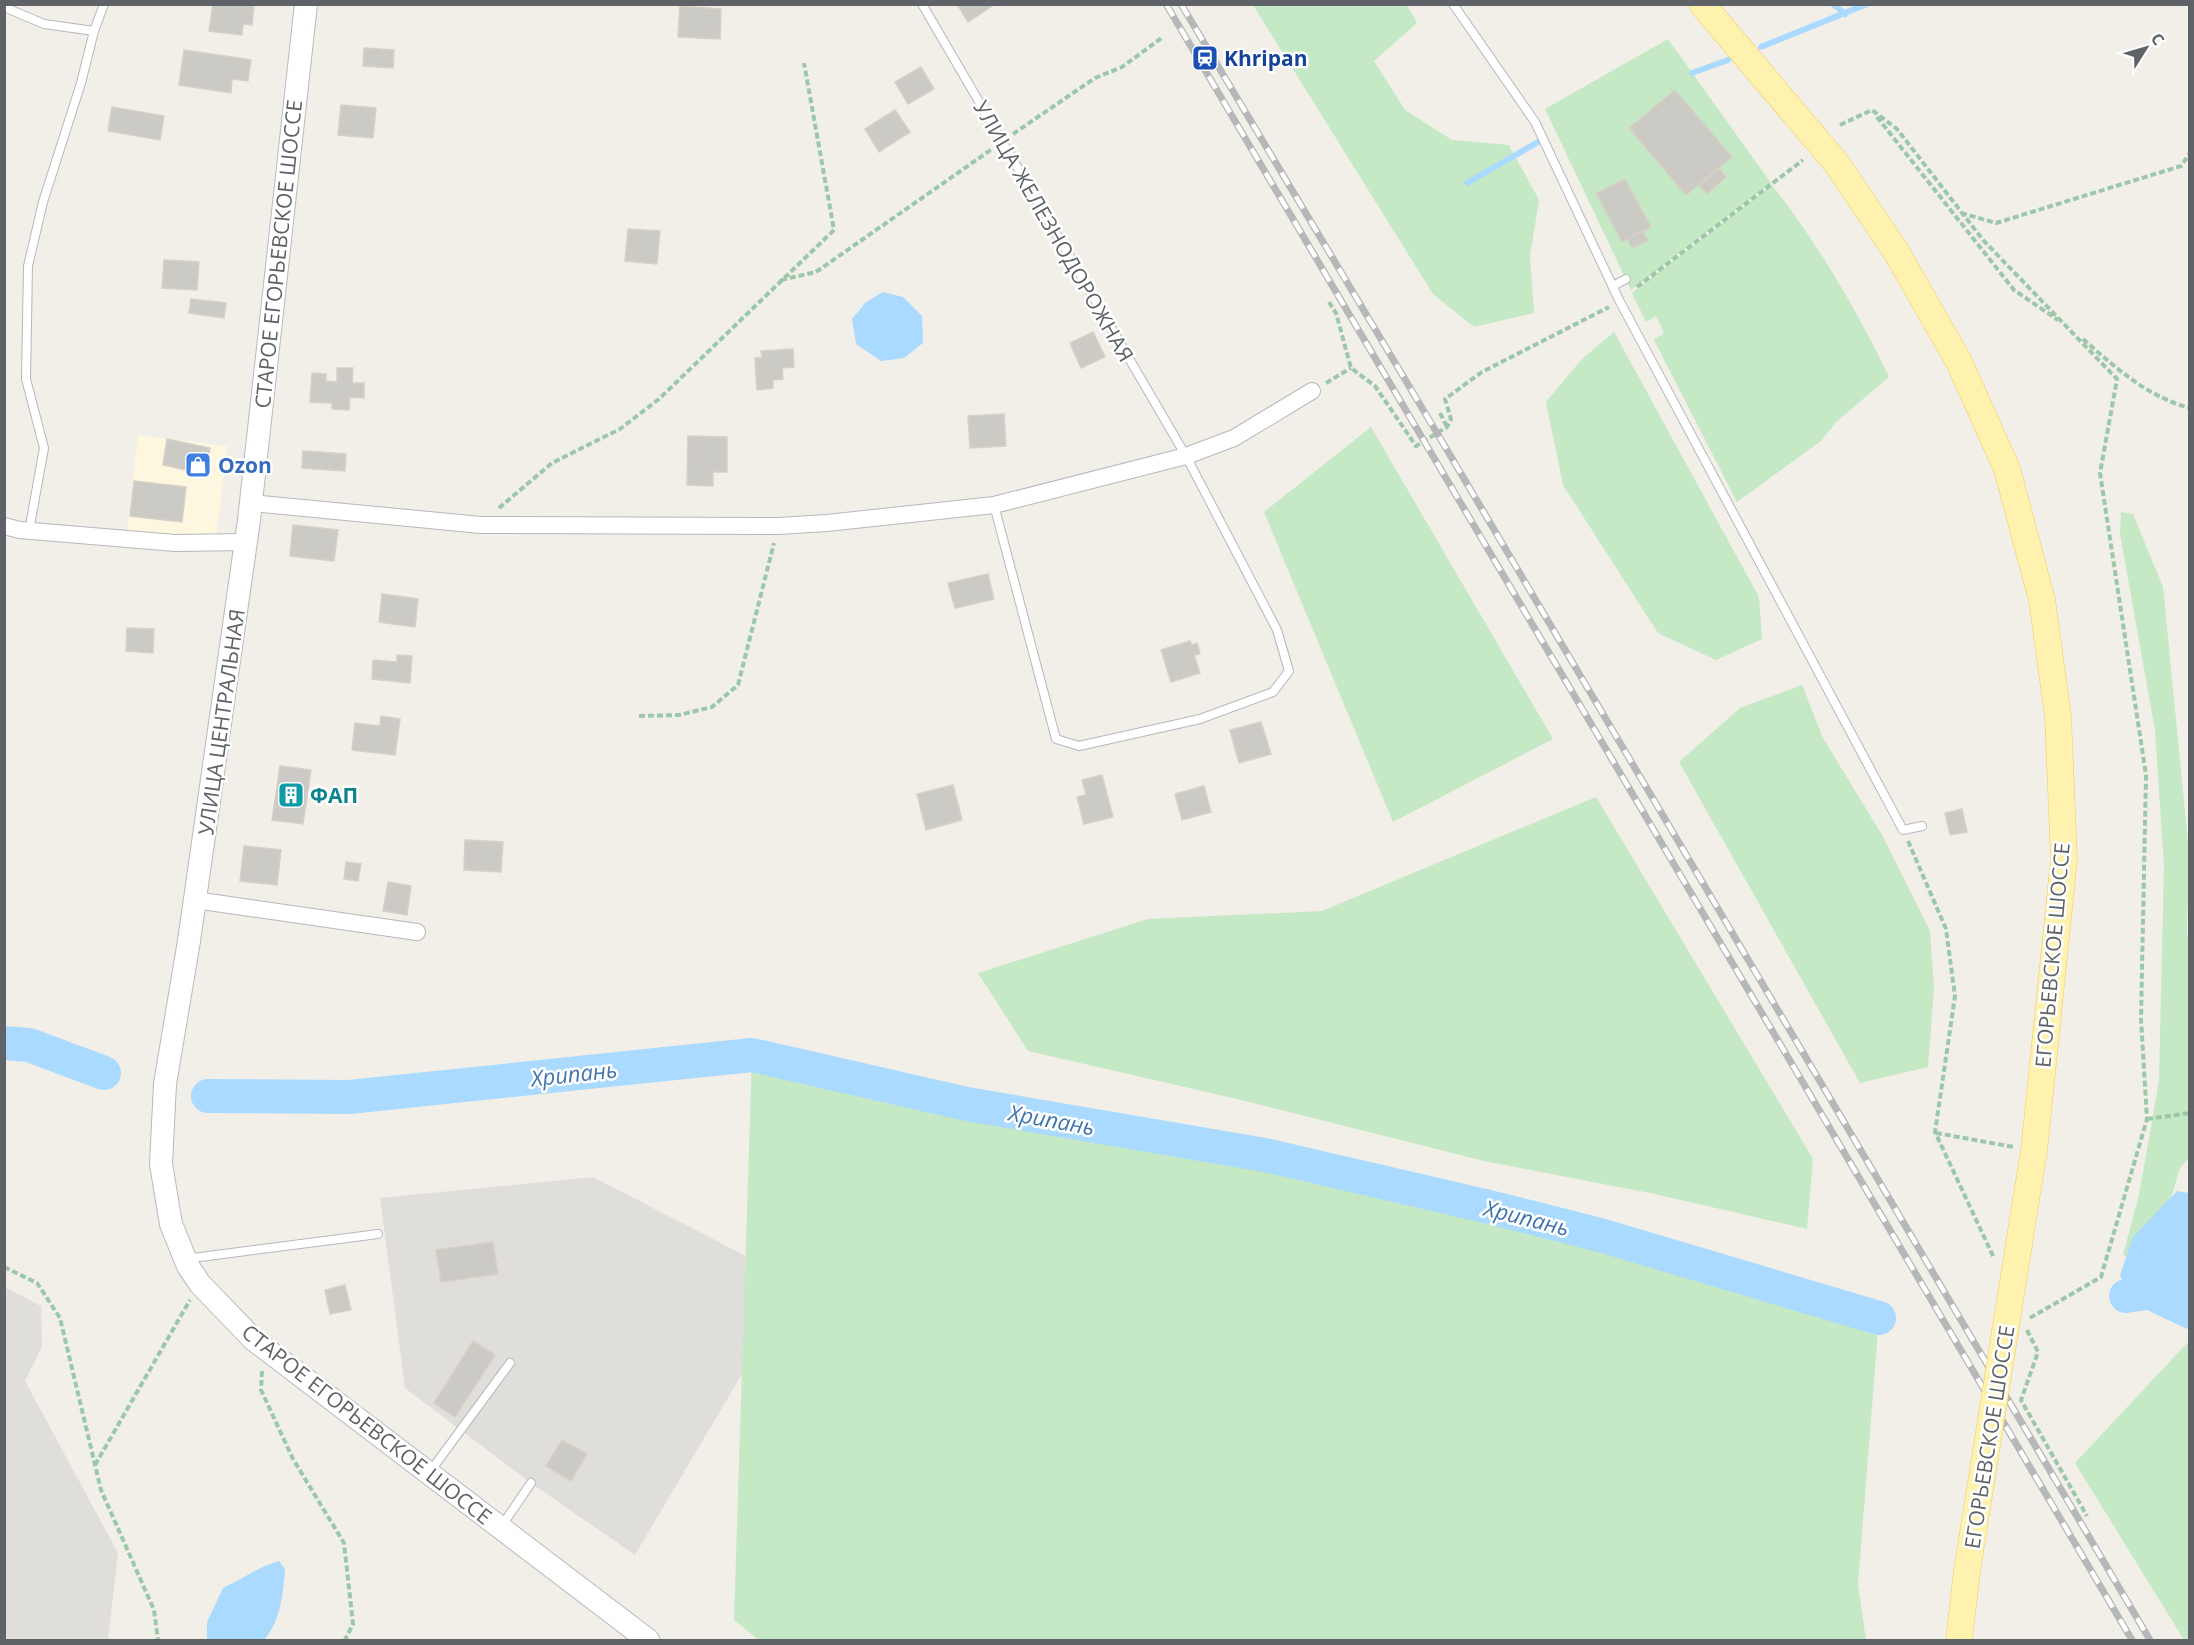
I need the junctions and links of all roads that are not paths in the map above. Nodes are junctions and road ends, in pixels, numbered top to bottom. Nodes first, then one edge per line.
1 (104, 4) edge
2 (306, 4) edge
3 (922, 4) edge
4 (1453, 4) edge
5 (1702, 4) edge
6 (7, 6) edge
7 (94, 31) junction
8 (1626, 279) dead end
9 (1613, 286) junction
10 (1312, 391) road end
11 (1186, 456) junction
12 (251, 503) junction
13 (994, 505) junction
14 (4, 526) edge
15 (29, 531) junction
16 (246, 542) junction
17 (1922, 826) dead end
18 (195, 900) junction
19 (417, 932) dead end
20 (189, 941) joint
21 (378, 1234) dead end
22 (184, 1259) junction
23 (510, 1363) dead end
24 (429, 1473) junction
25 (531, 1483) dead end
26 (500, 1528) junction
27 (648, 1641) edge
28 (1959, 1641) edge

1 - 7 lane
2 - 12 main road, СТАРОЕ ЕГОРЬЕВСКОЕ ШОССЕ
3 - 11 lane, УЛИЦА ЖЕЛЕЗНОДОРОЖНАЯ
4 - 9 lane
5 - 28 main road, ЕГОРЬЕВСКОЕ ШОССЕ, bridge
6 - 7 lane
7 - 15 lane
8 - 9 lane
9 - 17 lane
10 - 11 street
11 - 13 street
11 - 13 lane, УЛИЦА ЖЕЛЕЗНОДОРОЖНАЯ
12 - 13 street
12 - 16 main road, УЛИЦА ЦЕНТРАЛЬНАЯ
14 - 15 street
15 - 16 street
16 - 18 main road, УЛИЦА ЦЕНТРАЛЬНАЯ
18 - 19 street
18 - 20 main road, УЛИЦА ЦЕНТРАЛЬНАЯ
20 - 22 main road, СТАРОЕ ЕГОРЬЕВСКОЕ ШОССЕ
21 - 22 lane
22 - 24 main road, СТАРОЕ ЕГОРЬЕВСКОЕ ШОССЕ
23 - 24 lane
24 - 26 main road, СТАРОЕ ЕГОРЬЕВСКОЕ ШОССЕ
25 - 26 lane
26 - 27 main road, СТАРОЕ ЕГОРЬЕВСКОЕ ШОССЕ

